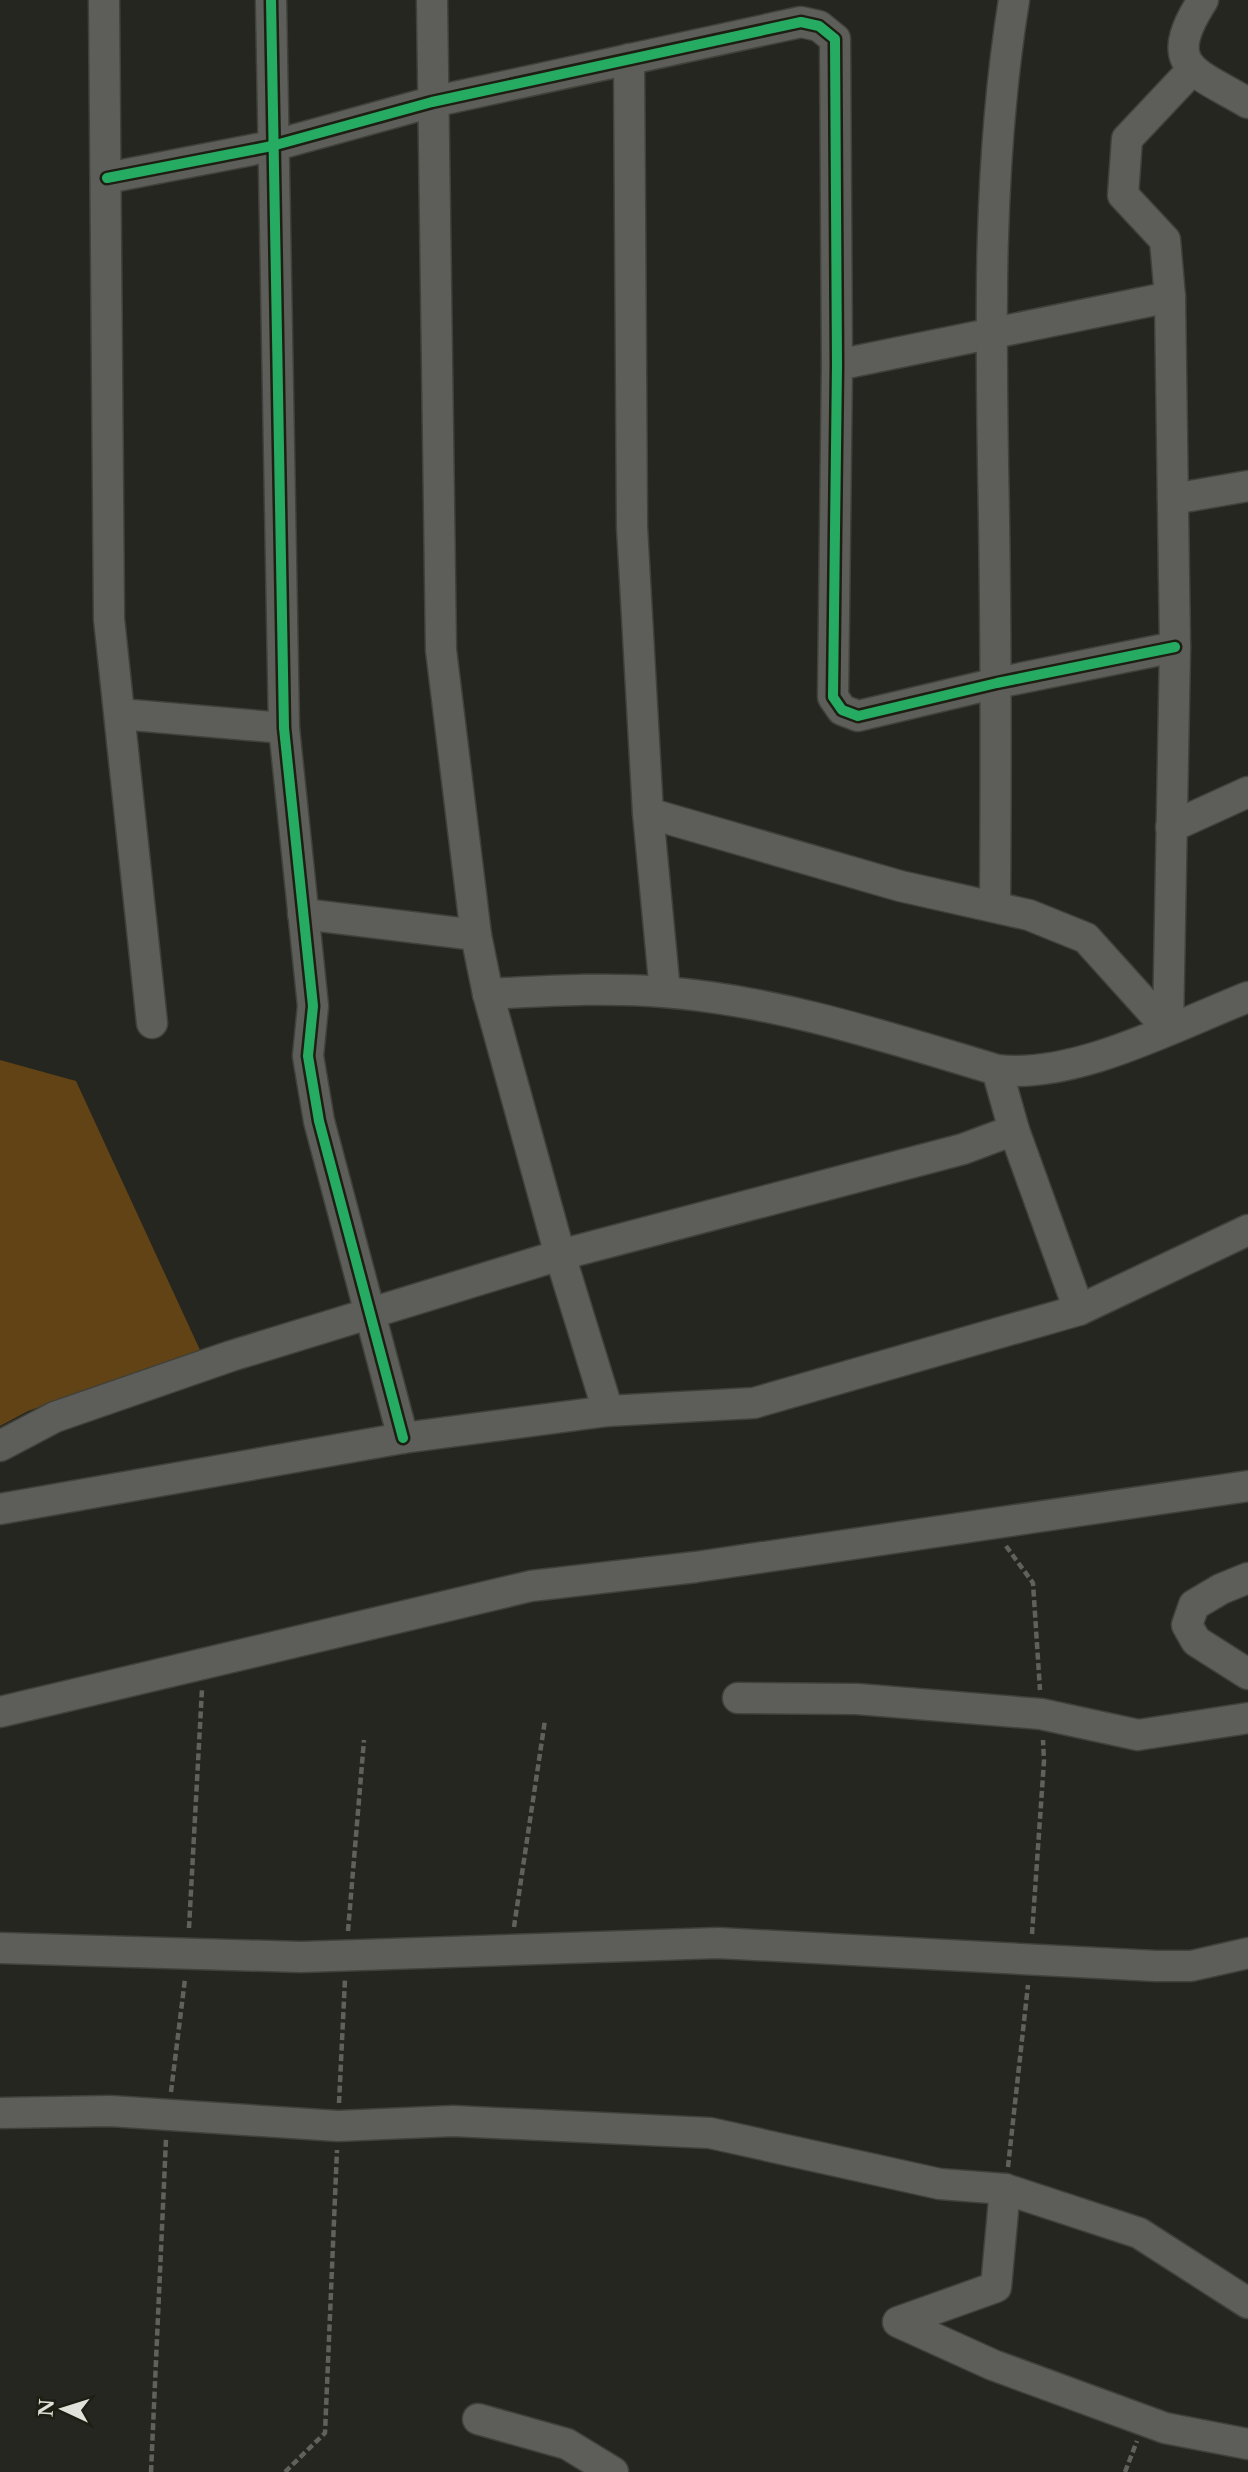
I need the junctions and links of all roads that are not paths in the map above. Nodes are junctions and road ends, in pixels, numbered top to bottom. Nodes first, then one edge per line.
1 (104, 0) edge
2 (271, 0) edge
3 (432, 0) edge
4 (1014, 0) edge
5 (1203, 0) edge
6 (629, 59) junction
7 (1192, 70) junction
8 (432, 102) junction
9 (1248, 103) edge
10 (272, 146) junction
11 (107, 178) junction
12 (1170, 297) junction
13 (991, 333) junction
14 (837, 365) junction
15 (1248, 486) edge
16 (1173, 499) junction
17 (1175, 647) junction
18 (997, 683) junction
19 (120, 714) junction
20 (284, 728) junction
21 (1248, 792) edge
22 (648, 813) junction
23 (1171, 827) junction
24 (995, 907) junction
25 (303, 914) junction
26 (476, 935) junction
27 (665, 992) junction
28 (488, 995) junction
29 (1248, 997) edge
30 (152, 1023) dead end
31 (1168, 1029) junction
32 (997, 1070) junction
33 (1014, 1130) junction
34 (1248, 1230) edge
35 (561, 1255) junction
36 (1079, 1310) junction
37 (370, 1313) junction
38 (608, 1411) junction
39 (402, 1438) junction
40 (0, 1446) edge
41 (1248, 1486) edge
42 (0, 1509) edge
43 (1248, 1578) edge
44 (1248, 1674) edge
45 (738, 1698) dead end
46 (0, 1712) edge
47 (1248, 1718) edge
48 (0, 1948) edge
49 (1248, 1953) edge
50 (0, 2113) edge
51 (1005, 2189) junction
52 (1248, 2303) edge
53 (478, 2419) dead end
54 (1248, 2444) edge
55 (613, 2472) edge

1 - 11 street
2 - 10 street
3 - 8 street
4 - 13 street
5 - 7 street
6 - 8 street
6 - 14 street
6 - 22 street
7 - 9 street
7 - 12 street
8 - 10 street
8 - 26 street
10 - 11 street
10 - 20 street
11 - 19 street
12 - 13 street
12 - 16 street
13 - 14 street
13 - 18 street
14 - 18 street
15 - 16 street
16 - 17 street
17 - 18 street
17 - 23 street
18 - 24 street
19 - 20 street
19 - 30 street
20 - 25 street
21 - 23 street
22 - 24 street
22 - 27 street
23 - 31 street
24 - 31 street
25 - 26 street
25 - 37 street
26 - 28 street
27 - 28 street
27 - 32 street
28 - 35 street
29 - 31 street
31 - 32 street
32 - 33 street
33 - 35 street
33 - 36 street
34 - 36 street
35 - 37 street
35 - 38 street
36 - 38 street
37 - 39 street
37 - 40 street
38 - 39 street
39 - 42 street
41 - 46 street
43 - 44 street
45 - 47 street
48 - 49 street
50 - 51 street
51 - 52 street
51 - 54 street
53 - 55 street

